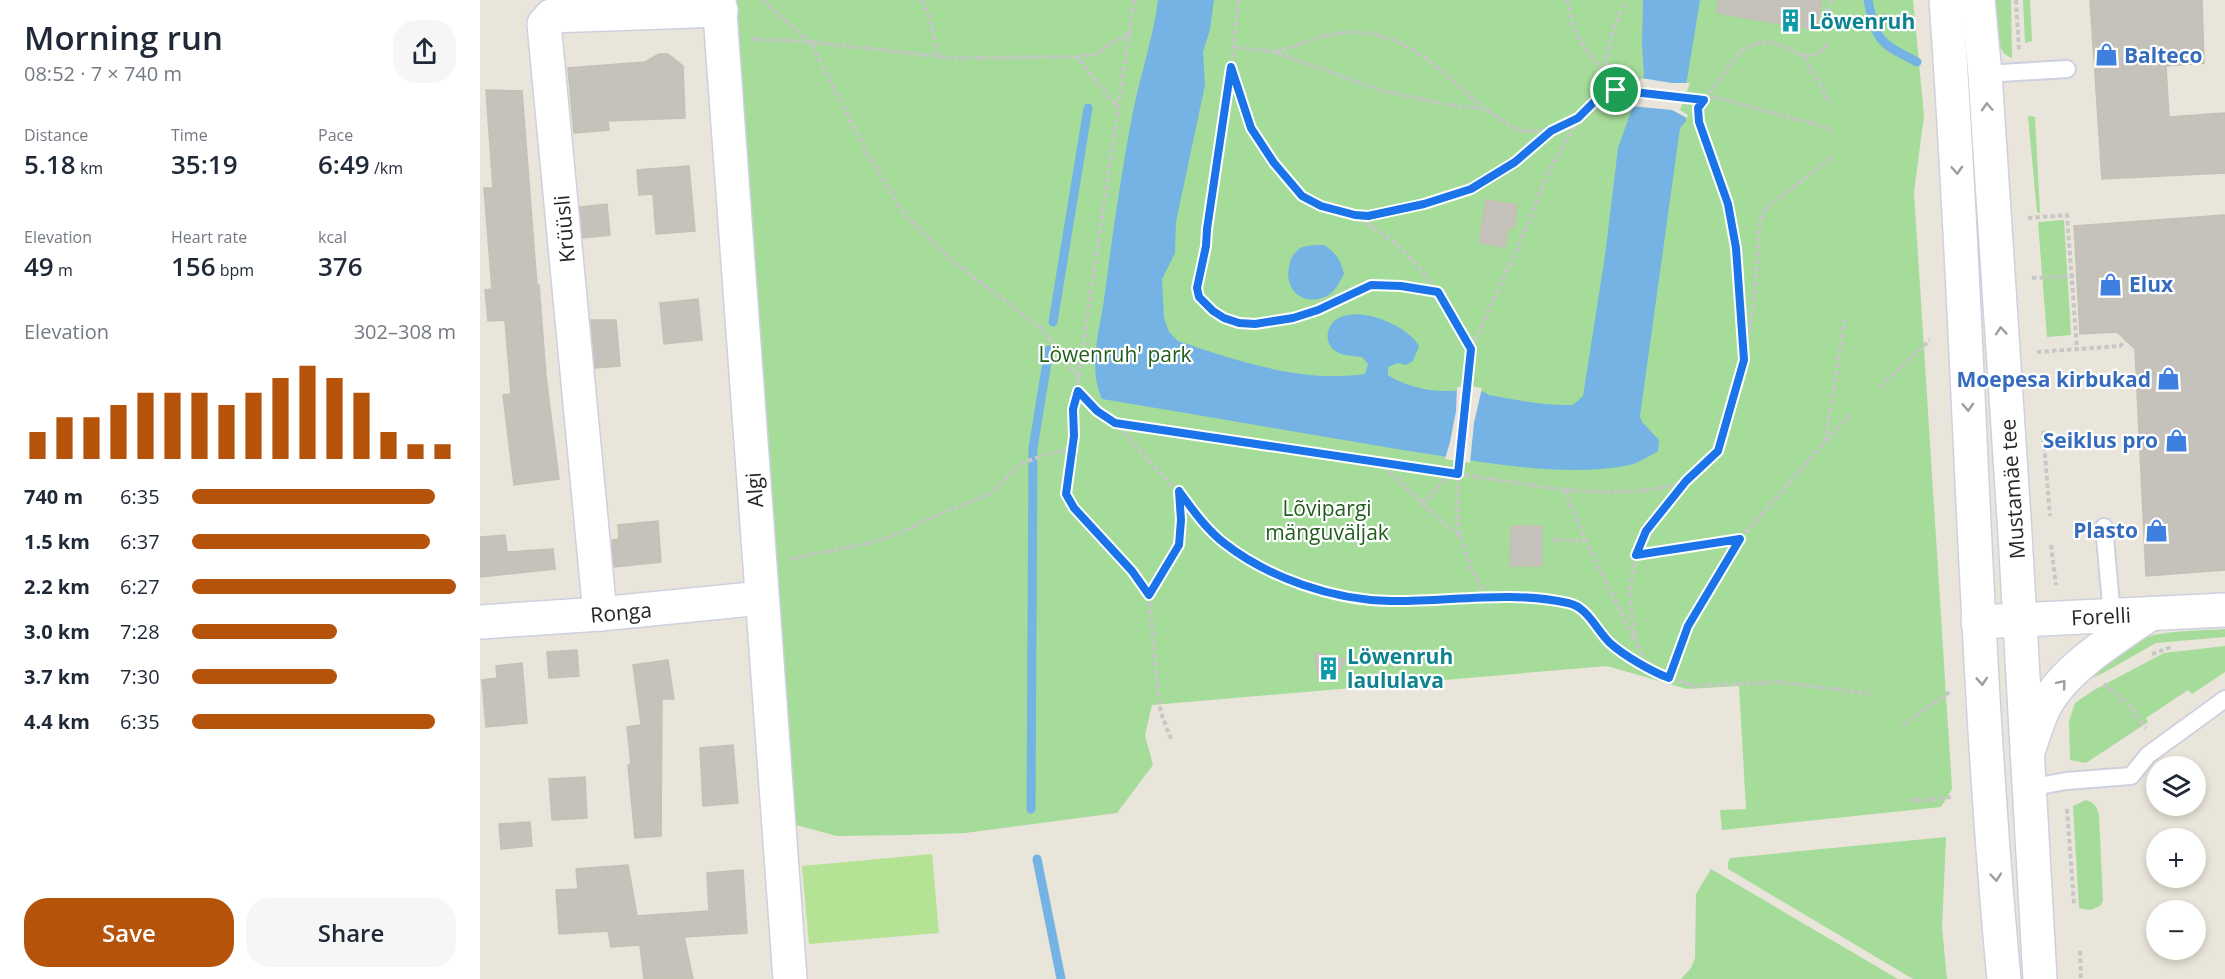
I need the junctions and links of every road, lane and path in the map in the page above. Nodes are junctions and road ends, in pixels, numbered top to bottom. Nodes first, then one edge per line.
1 (762, 0) edge
2 (922, 0) edge
3 (1134, 0) edge
4 (1238, 0) edge
5 (1567, 0) edge
6 (1625, 0) edge
7 (1832, 0) edge
8 (1946, 0) edge
9 (1978, 0) edge
10 (2016, 0) edge
11 (721, 17) edge
12 (1825, 19) dead end
13 (1128, 34) junction
14 (810, 42) junction
15 (1828, 44) dead end
16 (1234, 47) junction
17 (1274, 52) junction
18 (938, 56) junction
19 (1077, 57) junction
20 (1803, 57) junction
21 (2020, 60) dead end
22 (1231, 67) junction
23 (2067, 69) dead end
24 (1606, 73) junction
25 (1985, 74) junction
26 (1616, 90) junction
27 (1704, 100) junction
28 (1831, 104) dead end
29 (1118, 109) junction
30 (1485, 110) junction
31 (1578, 118) junction
32 (1551, 131) junction
33 (1832, 131) dead end
34 (1834, 156) dead end
35 (1355, 215) junction
36 (2028, 218) dead end
37 (2071, 276) junction
38 (2077, 276) dead end
39 (2032, 278) dead end
40 (1438, 292) junction
41 (1845, 319) dead end
42 (1929, 340) dead end
43 (2126, 340) dead end
44 (1471, 349) junction
45 (2077, 349) junction
46 (2037, 352) dead end
47 (1744, 360) junction
48 (1078, 378) junction
49 (1880, 387) dead end
50 (1078, 391) junction
51 (1851, 413) dead end
52 (1115, 423) junction
53 (2042, 426) dead end
54 (1825, 442) junction
55 (1072, 449) junction
56 (1379, 461) junction
57 (1458, 474) junction
58 (1686, 481) junction
59 (1565, 490) junction
60 (1179, 491) junction
61 (1422, 504) junction
62 (2050, 516) dead end
63 (2104, 527) dead end
64 (1460, 536) junction
65 (1740, 539) junction
66 (1551, 540) dead end
67 (1587, 541) junction
68 (2051, 545) dead end
69 (1636, 555) junction
70 (797, 558) dead end
71 (2056, 585) dead end
72 (1149, 595) junction
73 (1487, 596) junction
74 (762, 598) junction
75 (2225, 610) edge
76 (600, 614) junction
77 (2150, 614) junction
78 (2112, 615) junction
79 (2020, 620) junction
80 (480, 622) edge
81 (1978, 622) junction
82 (1636, 642) junction
83 (2180, 645) dead end
84 (2148, 656) dead end
85 (1648, 668) junction
86 (2110, 677) dead end
87 (1669, 678) junction
88 (1953, 690) dead end
89 (1871, 694) dead end
90 (2225, 699) edge
91 (1903, 725) dead end
92 (1171, 739) dead end
93 (2160, 747) junction
94 (2027, 754) junction
95 (2029, 788) junction
96 (1951, 797) dead end
97 (1909, 800) dead end
98 (2067, 809) dead end
99 (2074, 904) dead end
100 (2080, 951) dead end
101 (790, 979) edge
102 (2004, 979) edge
103 (2040, 979) edge
104 (2081, 979) edge

1 - 14 path
2 - 18 path
3 - 13 path
4 - 16 path
5 - 24 path
6 - 24 path
7 - 12 path
8 -> 81 street, Mustamäe tee
9 - 25 street, Mustamäe tee
10 - 21 path
11 - 14 path
11 - 74 street, Algi
11 - 76 street, Krüüsli
13 - 19 path
13 - 29 path
14 - 18 path
14 - 48 path
15 - 20 path
16 - 17 path
16 - 22 path
17 - 30 path
17 - 30 path
18 - 19 path
19 - 29 path
20 - 27 path
20 - 28 path
22 - 35 path
22 - 40 path
23 - 25 lane
24 - 26 path
79 -> 25 street, Mustamäe tee
26 - 27 path
26 - 31 path
27 - 33 path
27 - 47 path
29 - 48 path
30 - 32 path
31 - 32 path
31 - 44 path
32 - 35 path
34 - 47 path
35 - 40 path
36 - 37 path
37 - 38 path
37 - 39 path
37 - 45 path
40 - 44 path
41 - 54 path
42 - 49 path
43 - 45 path
44 - 57 path
45 - 46 path
47 - 58 path
48 - 50 path
50 - 52 path
50 - 55 path
51 - 54 path
52 - 56 path
52 - 60 path
53 - 62 path
54 - 65 path
55 - 70 path
55 - 72 path
56 - 57 path
56 - 61 path
57 - 59 path
57 - 61 path
57 - 64 path
58 - 59 path
58 - 69 path
59 - 67 path
60 - 72 path
60 - 73 path
61 - 64 path
63 - 78 lane
64 - 73 path
65 - 69 path
65 - 87 path
66 - 67 path
67 - 82 path
68 - 71 path
69 - 82 path
72 - 92 path
73 - 85 path
74 - 76 street, Ronga
74 - 101 street, Algi
75 - 77 street, Forelli
76 - 80 street, Ronga
77 - 78 street, Forelli
94 -> 77 street
78 - 79 street, Forelli
79 - 81 street, Forelli
79 - 94 street, Mustamäe tee
81 -> 102 street, Mustamäe tee
82 - 85 path
83 - 84 path
85 - 87 path
86 - 93 path
87 - 89 path
88 - 91 path
90 - 93 lane
93 - 95 lane
94 - 95 street, Mustamäe tee
95 - 103 street, Mustamäe tee
96 - 97 path
98 - 99 path
100 - 104 path

